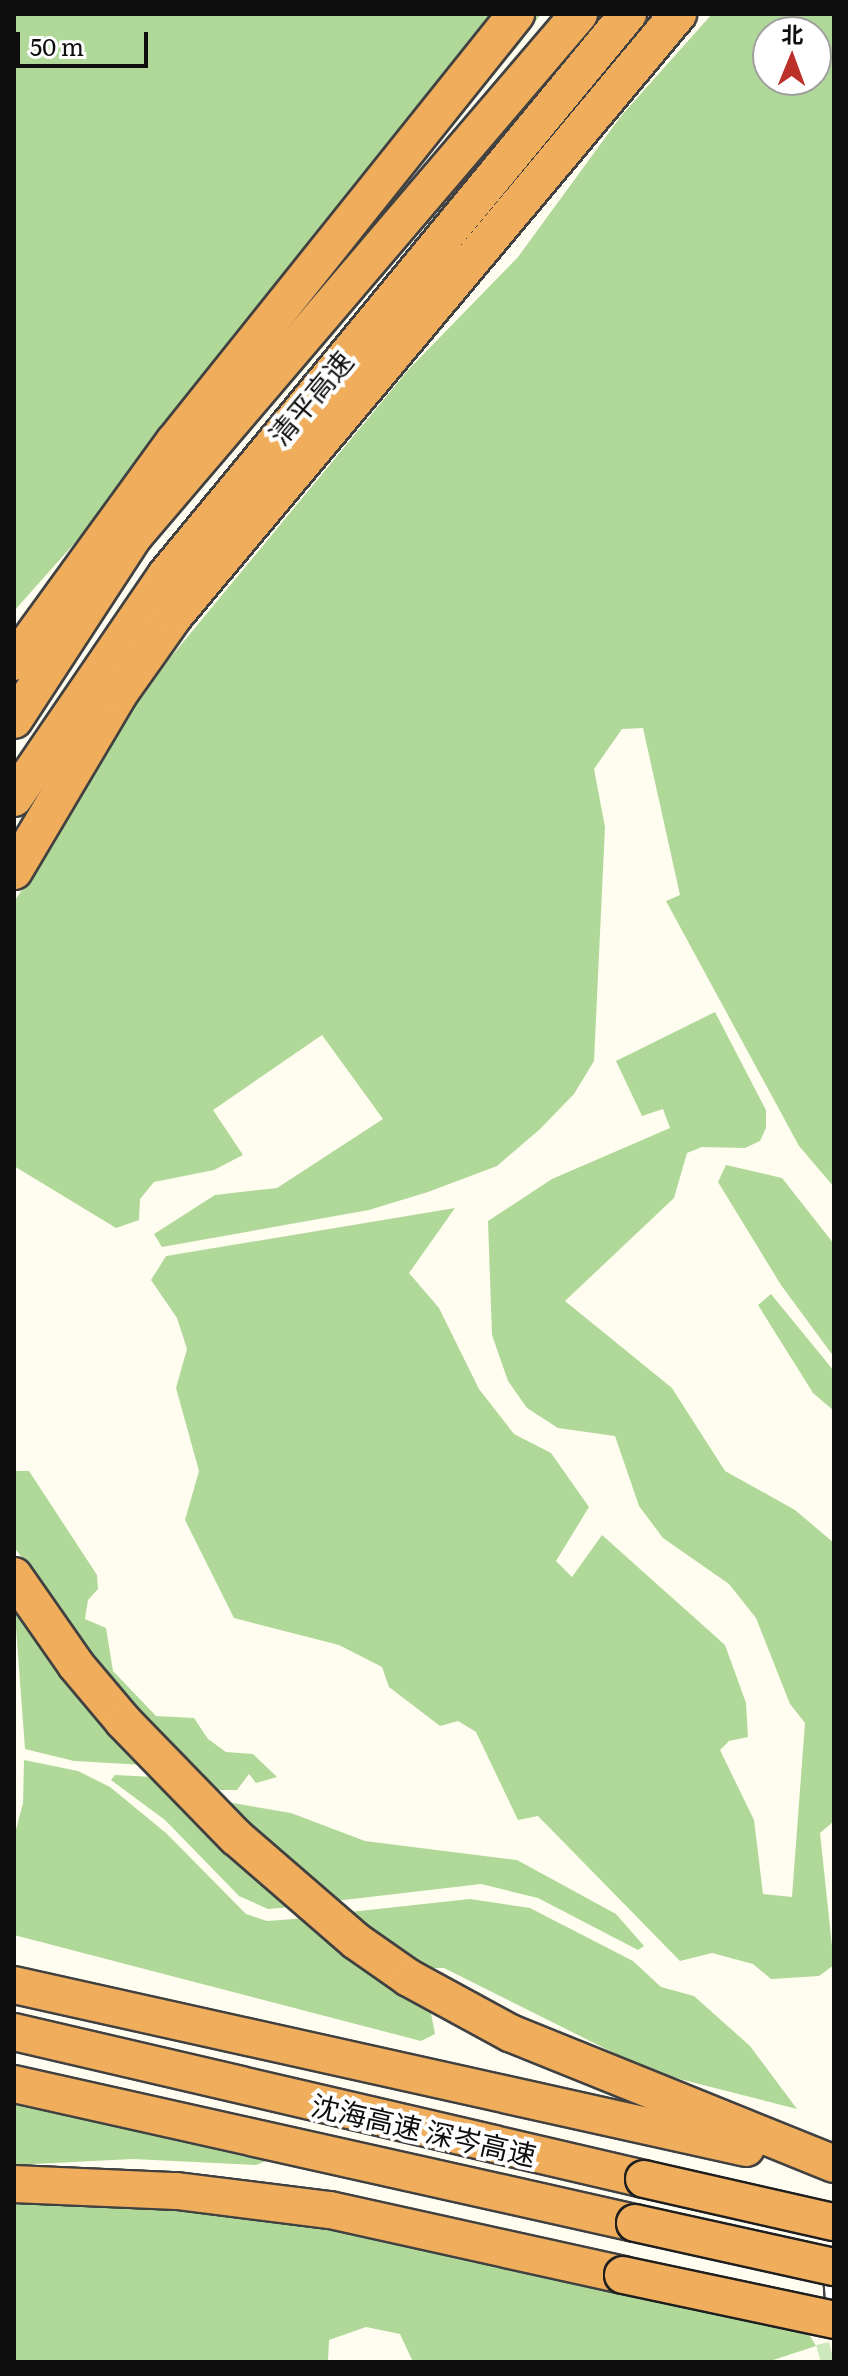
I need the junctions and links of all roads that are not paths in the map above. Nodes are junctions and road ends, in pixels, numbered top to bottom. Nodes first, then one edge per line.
1 (516, 14) edge
2 (579, 14) edge
3 (628, 14) edge
4 (678, 14) edge
5 (14, 662) edge
6 (14, 720) edge
7 (14, 798) edge
8 (14, 871) edge
9 (14, 1576) edge
10 (14, 1985) edge
11 (14, 2032) edge
12 (14, 2084) edge
13 (658, 2112) junction
14 (834, 2166) edge
15 (14, 2184) edge
16 (177, 2191) junction
17 (14, 2203) edge
18 (834, 2206) edge
19 (832, 2244) edge
20 (834, 2320) edge
21 (834, 2328) edge

1 - 5 highway
2 - 6 highway, 清平高速
3 - 7 highway, 清平高速
4 - 8 highway
9 - 13 highway
10 - 13 highway
11 - 19 highway, 沈海高速 深岑高速, bridge
12 - 19 highway, 沈海高速 深岑高速, bridge
13 - 14 highway
15 - 16 highway
16 - 17 highway
16 - 20 highway, bridge
18 - 19 lane
19 - 21 lane

